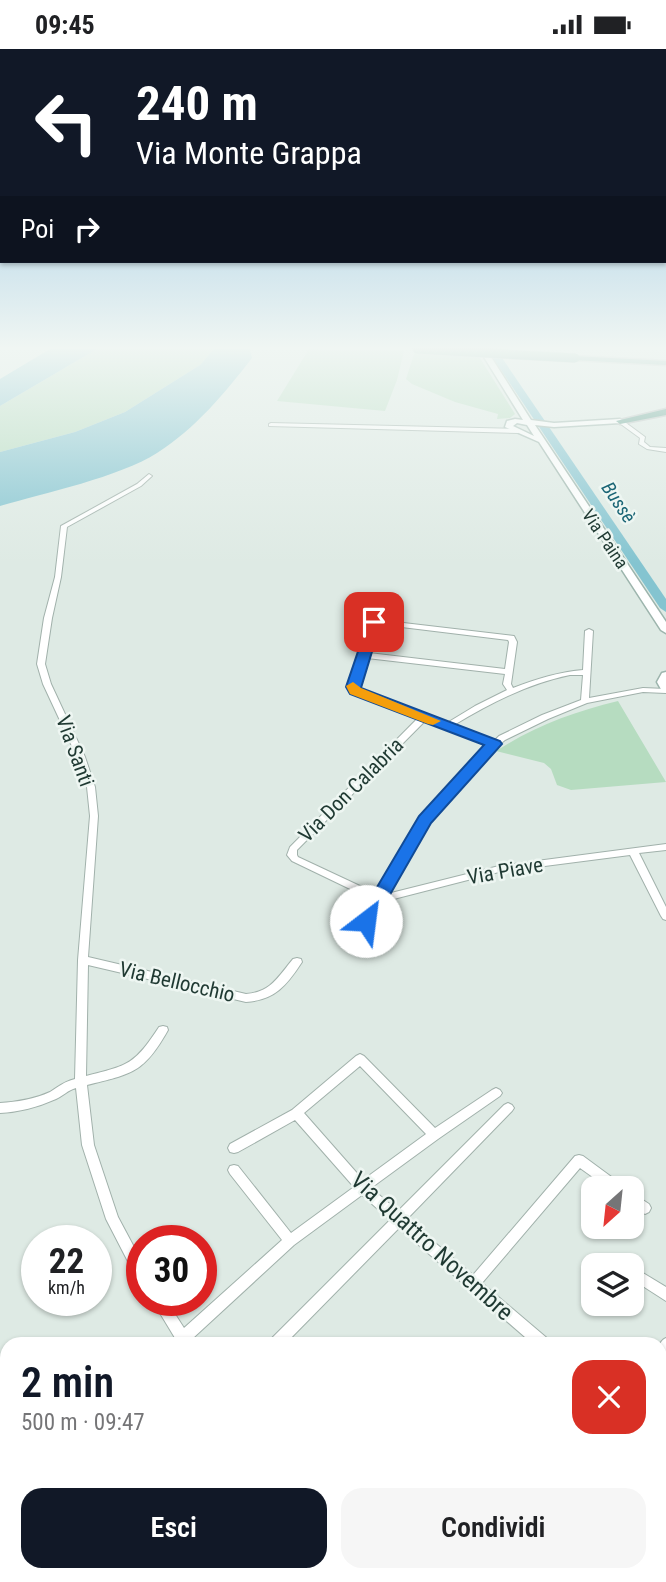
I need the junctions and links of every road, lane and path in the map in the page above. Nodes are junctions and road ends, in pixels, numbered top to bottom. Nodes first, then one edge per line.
1 (515, 421) edge
2 (528, 421) edge
3 (620, 421) joint
4 (512, 423) junction
5 (271, 425) dead end
6 (532, 426) junction
7 (499, 430) junction
8 (518, 431) junction
9 (544, 447) junction
10 (666, 450) edge
11 (149, 476) dead end
12 (378, 610) dead end
13 (374, 622) junction
14 (666, 630) edge
15 (589, 631) dead end
16 (364, 655) junction
17 (509, 672) junction
18 (587, 672) junction
19 (665, 684) edge
20 (512, 692) junction
21 (585, 701) junction
22 (424, 717) junction
23 (447, 726) junction
24 (495, 744) junction
25 (666, 847) edge
26 (634, 851) junction
27 (379, 899) junction
28 (666, 916) edge
29 (366, 921) dead end
30 (83, 960) junction
31 (297, 961) dead end
32 (163, 1030) dead end
33 (81, 1081) junction
34 (496, 1093) dead end
35 (0, 1108) edge
36 (508, 1108) dead end
37 (296, 1113) junction
38 (434, 1135) junction
39 (234, 1148) dead end
40 (234, 1170) dead end
41 (601, 1176) edge
42 (362, 1188) junction
43 (398, 1219) junction
44 (290, 1241) junction
45 (126, 1245) edge
46 (644, 1280) edge
47 (474, 1283) junction
48 (666, 1296) edge
49 (169, 1316) edge
50 (182, 1337) edge
51 (189, 1337) edge
52 (283, 1337) edge
53 (535, 1337) edge

1 - 4 main road
2 - 6 main road
3 - 6 main road
3 - 10 street
4 - 6 main road
4 - 7 street
4 - 8 main road
5 - 7 street
6 - 8 main road
6 - 9 main road
7 - 8 street
8 - 9 main road
9 - 14 main road, Via Paina
11 - 30 street, Via Santi
12 - 13 street
13 - 16 street
13 - 17 street
15 - 18 street
16 - 17 street
16 - 22 street
17 - 20 street
18 - 20 street
18 - 21 street
19 - 21 street
20 - 23 street
21 - 24 street
22 - 23 street
22 - 27 street, Via Don Calabria
23 - 24 street
24 - 27 street
25 - 26 street, Via Piave
26 - 27 street, Via Piave
26 - 28 street
27 - 29 street
30 - 31 street, Via Bellocchio
30 - 33 street, Via Santi
32 - 33 street
33 - 35 street
33 - 45 street, Via Santi
34 - 38 street
36 - 43 street
37 - 38 street
37 - 39 street
37 - 42 street, Via Quattro Novembre
38 - 42 street
40 - 44 street
41 - 47 street
42 - 43 street, Via Quattro Novembre
42 - 44 street
43 - 47 street, Via Quattro Novembre
43 - 52 street
44 - 51 street
46 - 48 street
47 - 53 street, Via Quattro Novembre
49 - 50 street

